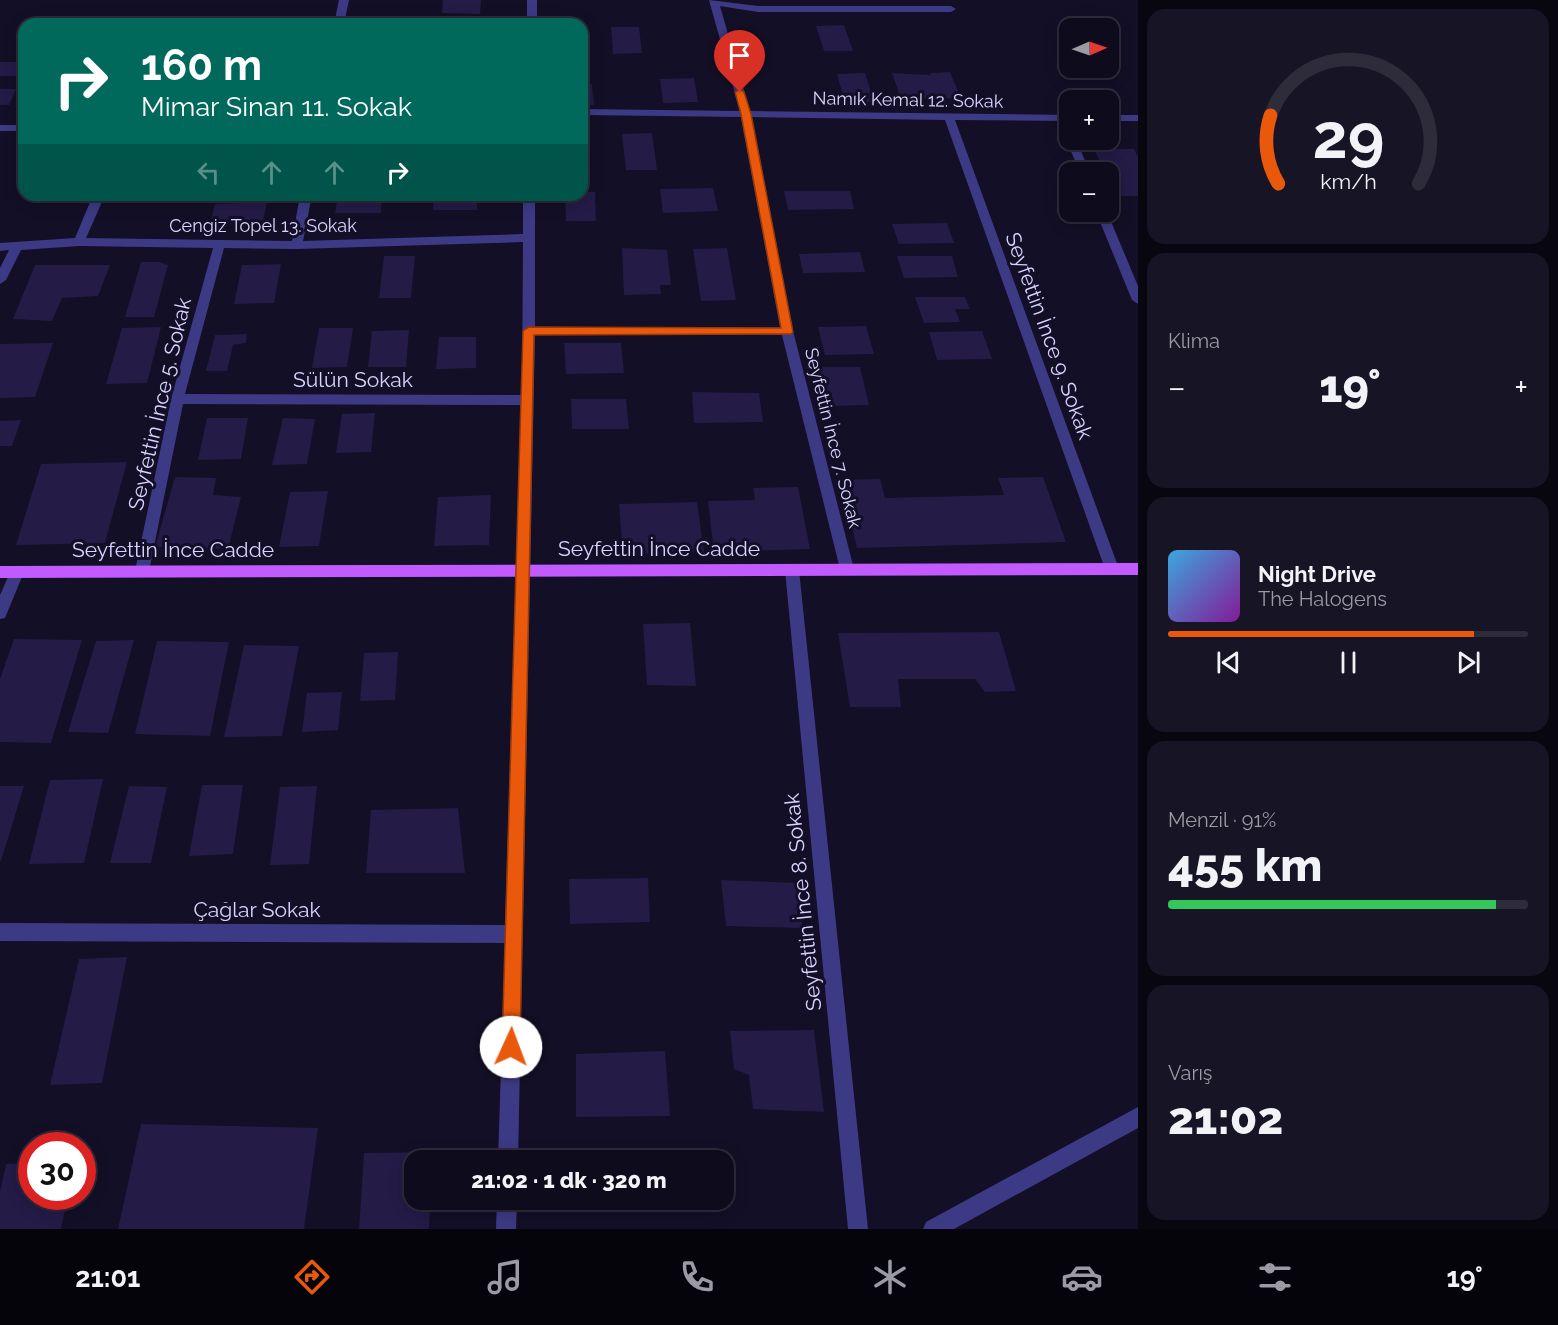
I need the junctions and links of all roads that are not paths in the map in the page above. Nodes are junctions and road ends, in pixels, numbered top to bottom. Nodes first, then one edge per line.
1 (344, 0) edge
2 (532, 0) edge
3 (714, 1) edge
4 (757, 4) edge
5 (951, 9) dead end
6 (340, 18) edge
7 (532, 18) edge
8 (588, 112) edge
9 (746, 114) junction
10 (949, 117) junction
11 (1059, 118) edge
12 (1119, 118) edge
13 (1138, 118) edge
14 (0, 128) edge
15 (18, 128) edge
16 (96, 201) edge
17 (305, 201) edge
18 (529, 201) edge
19 (1105, 222) edge
20 (527, 238) junction
21 (79, 242) junction
22 (297, 245) junction
23 (219, 246) junction
24 (0, 247) edge
25 (16, 247) junction
26 (0, 280) edge
27 (1138, 300) edge
28 (529, 331) junction
29 (787, 332) junction
30 (177, 399) junction
31 (528, 400) junction
32 (848, 569) junction
33 (1112, 569) junction
34 (1138, 569) edge
35 (524, 570) junction
36 (792, 570) junction
37 (142, 571) junction
38 (0, 572) edge
39 (17, 572) junction
40 (0, 613) edge
41 (0, 932) edge
42 (514, 934) junction
43 (1138, 1117) edge
44 (508, 1150) edge
45 (507, 1210) edge
46 (506, 1229) edge
47 (858, 1229) edge
48 (933, 1229) edge

1 - 6 street
2 - 7 street
3 - 4 street
3 - 9 street, Seyfettin İnce 7. Sokak
4 - 5 street
8 - 9 street, Namık Kemal 12. Sokak
9 - 10 street, Namık Kemal 12. Sokak
9 - 29 street, Seyfettin İnce 7. Sokak
10 - 11 street, Namık Kemal 12. Sokak
10 - 33 street, Seyfettin İnce 9. Sokak
12 - 13 street
14 - 15 street
16 - 21 street
17 - 22 street
18 - 20 street
19 - 27 street
20 - 22 street, Cengiz Topel 13. Sokak
20 - 28 street
21 - 23 street, Cengiz Topel 13. Sokak
21 - 25 street, Cengiz Topel 13. Sokak
22 - 23 street, Cengiz Topel 13. Sokak
23 - 30 street, Seyfettin İnce 5. Sokak
24 - 25 street, Cengiz Topel 13. Sokak
25 - 26 street
28 - 29 street
28 - 31 street
29 - 32 street, Seyfettin İnce 7. Sokak
30 - 31 street, Sülün Sokak
30 - 37 street, Seyfettin İnce 5. Sokak
31 - 35 street
32 - 33 main road, Seyfettin İnce Cadde
32 - 36 main road, Seyfettin İnce Cadde
33 - 34 main road, Seyfettin İnce Cadde
35 - 36 main road, Seyfettin İnce Cadde
35 - 37 main road, Seyfettin İnce Cadde
35 - 42 street
36 - 47 street, Seyfettin İnce 8. Sokak
37 - 39 main road, Seyfettin İnce Cadde
38 - 39 main road, Seyfettin İnce Cadde
39 - 40 street
41 - 42 street, Çağlar Sokak
42 - 44 street
43 - 48 street
45 - 46 street

